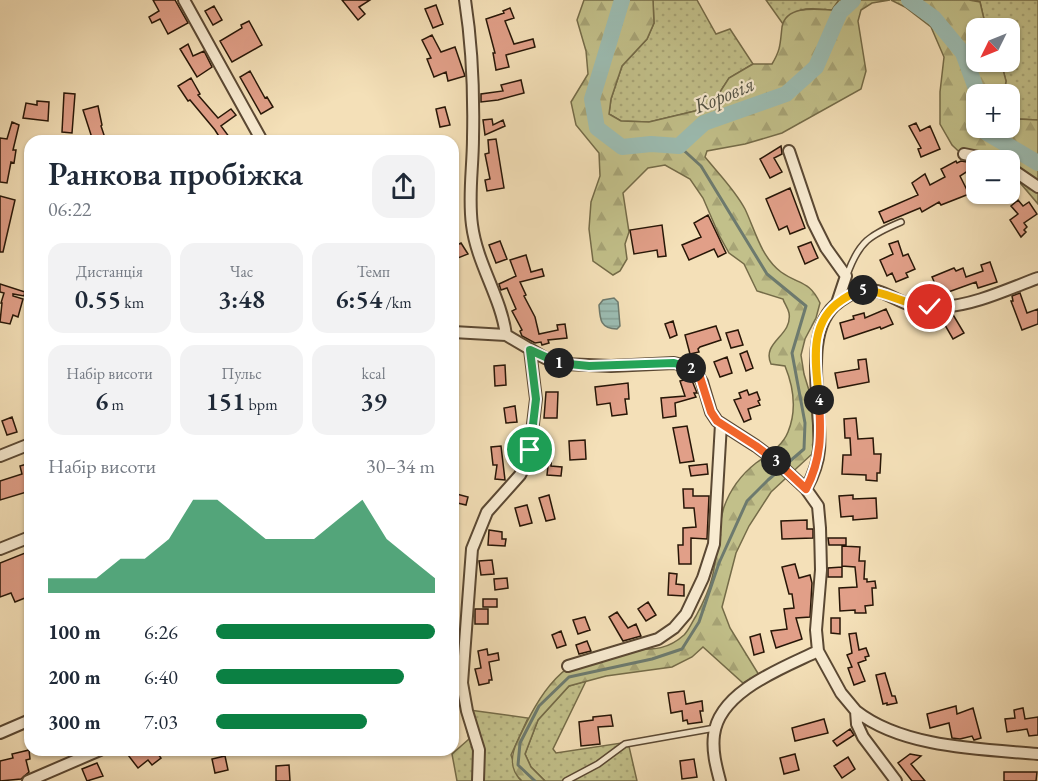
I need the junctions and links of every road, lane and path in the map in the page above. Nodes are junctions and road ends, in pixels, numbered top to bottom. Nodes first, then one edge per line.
1 (184, 0) edge
2 (465, 0) edge
3 (259, 135) edge
4 (789, 151) dead end
5 (1020, 175) edge
6 (1038, 187) edge
7 (901, 222) dead end
8 (846, 276) junction
9 (1038, 278) edge
10 (837, 303) junction
11 (459, 332) edge
12 (506, 335) junction
13 (530, 350) junction
14 (722, 424) junction
15 (24, 446) edge
16 (0, 456) edge
17 (806, 489) junction
18 (24, 539) edge
19 (0, 549) edge
20 (818, 651) junction
21 (568, 666) dead end
22 (856, 711) junction
23 (24, 723) edge
24 (715, 728) junction
25 (0, 733) edge
26 (1038, 754) edge
27 (86, 756) edge
28 (28, 781) edge
29 (478, 781) edge
30 (566, 781) edge
31 (720, 781) edge
32 (896, 781) edge

1 - 3 street
2 - 12 street
4 - 8 street
5 - 6 street
7 - 8 lane
8 - 10 street
9 - 10 street
10 - 17 street
11 - 12 street
12 - 13 street
13 - 14 street
13 - 29 street
14 - 17 street
14 - 21 street
15 - 16 street
17 - 20 street
18 - 19 street
20 - 22 street
20 - 24 street
22 - 26 street
22 - 32 street
23 - 25 street
24 - 30 lane
24 - 31 street
27 - 28 street

